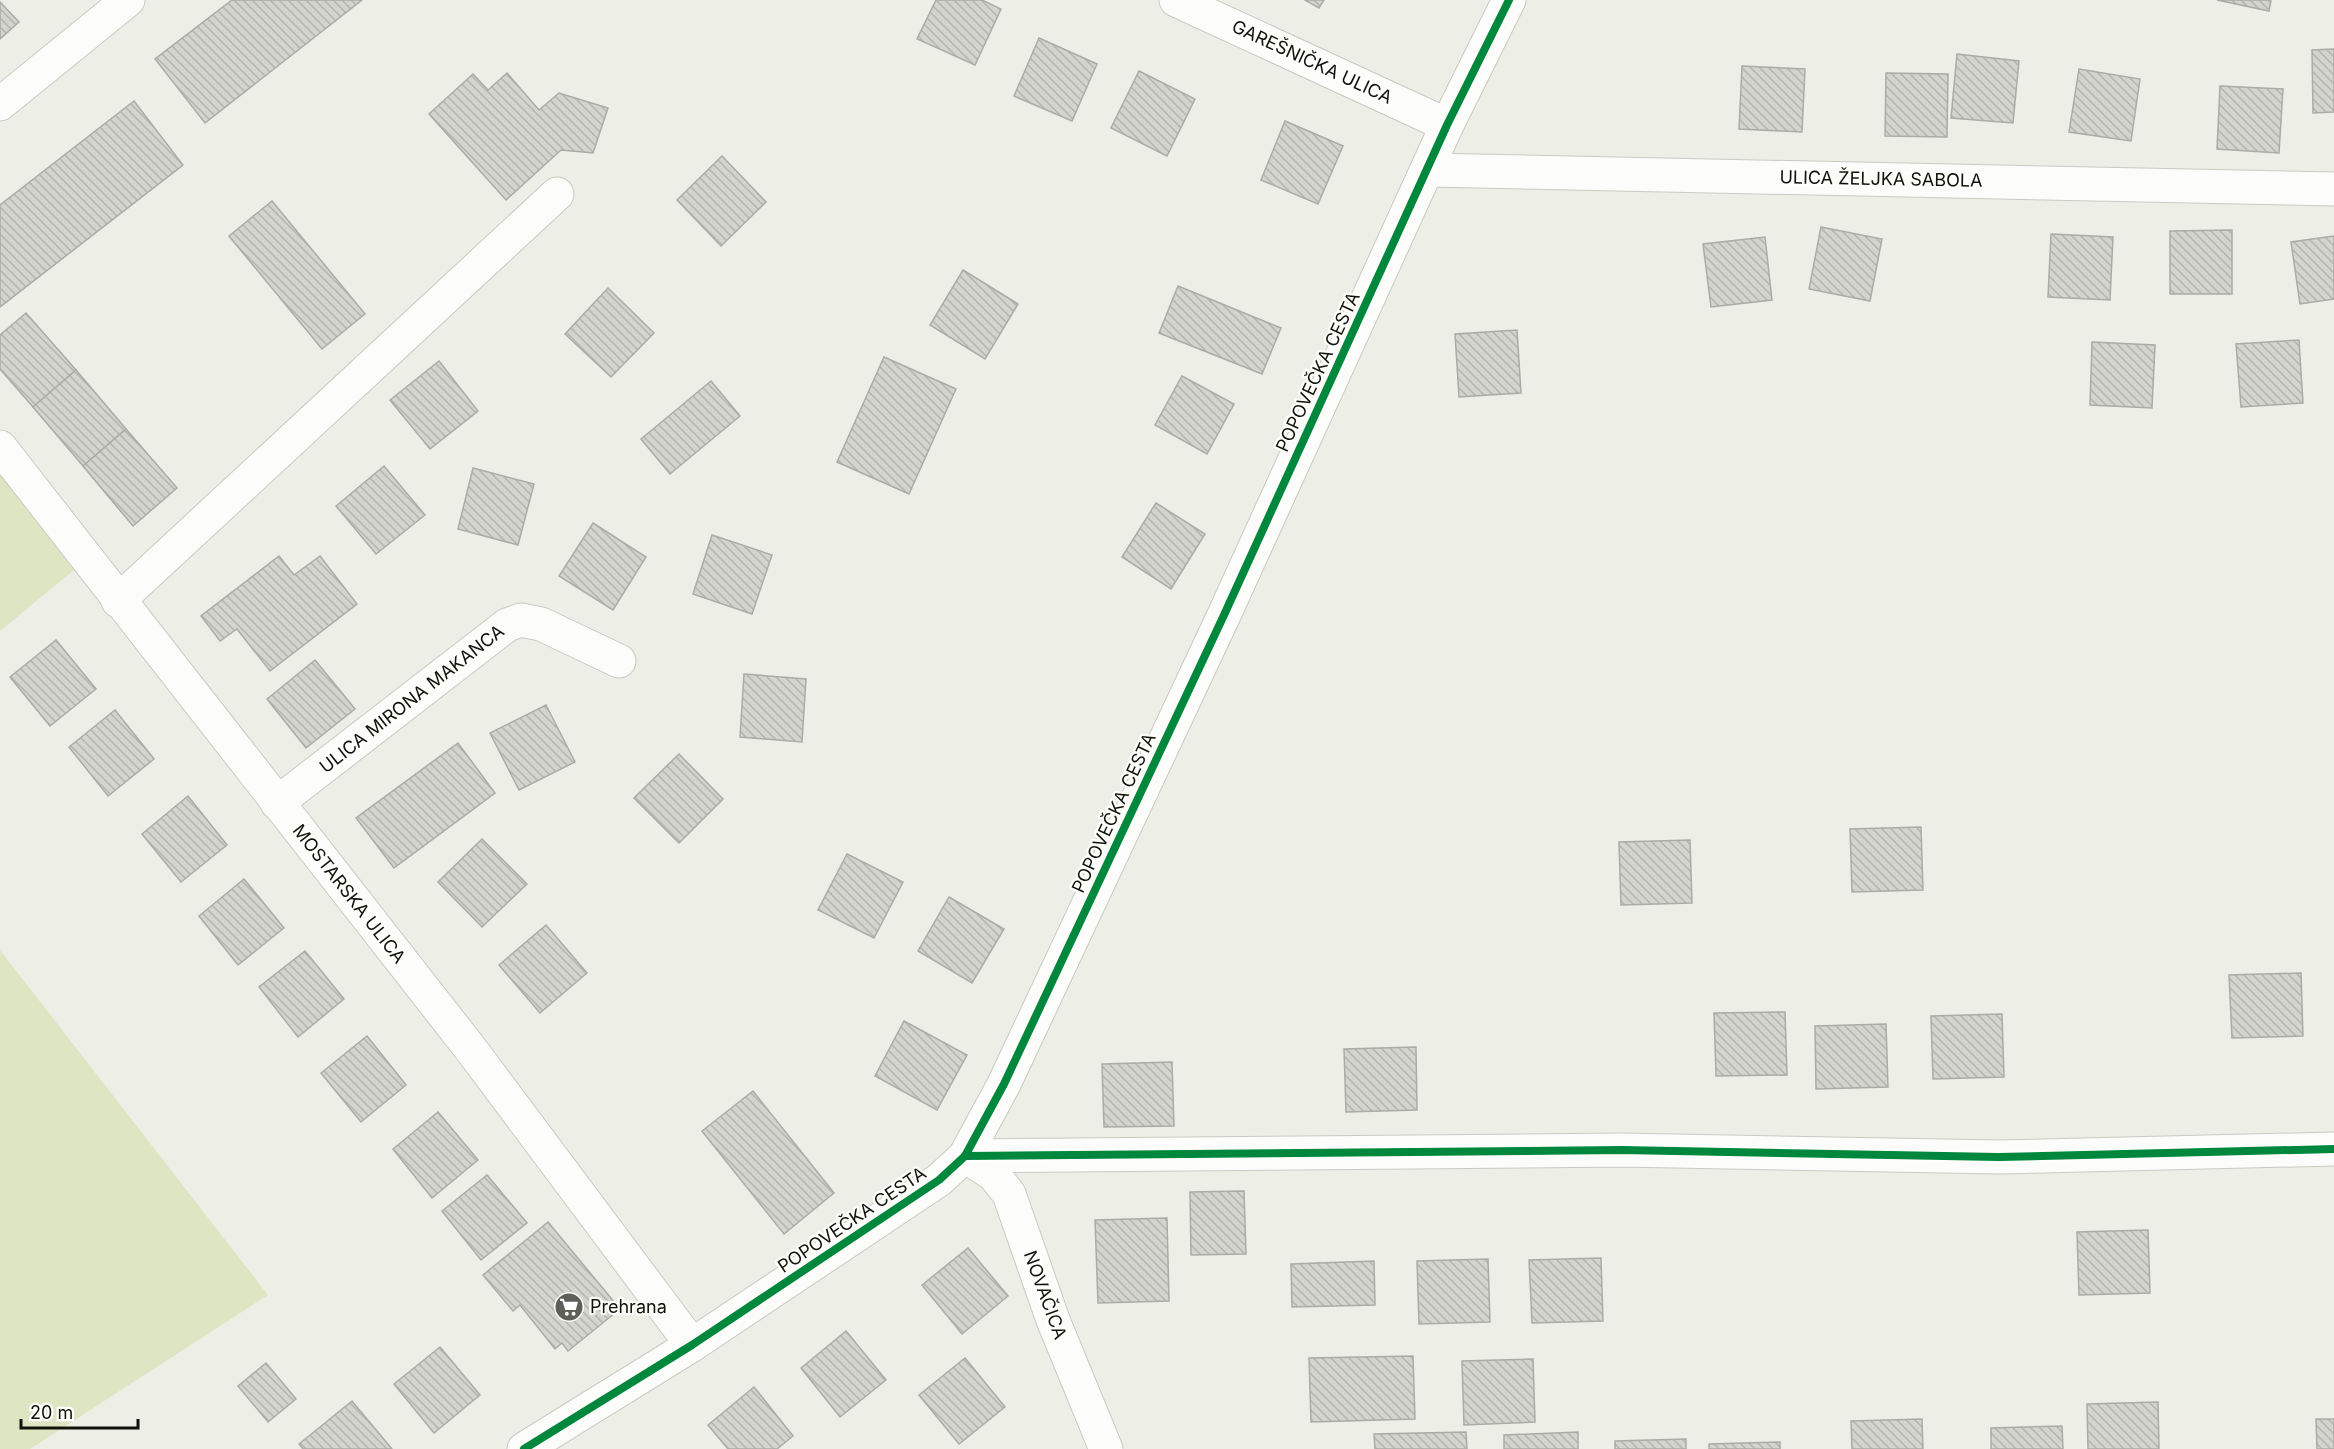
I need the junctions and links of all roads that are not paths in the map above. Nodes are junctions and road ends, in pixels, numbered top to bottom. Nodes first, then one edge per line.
1 (128, 0) edge
2 (1176, 0) edge
3 (1509, 0) edge
4 (0, 104) edge
5 (1448, 125) junction
6 (1428, 170) junction
7 (2334, 189) edge
8 (557, 194) dead end
9 (0, 447) edge
10 (118, 601) junction
11 (619, 661) dead end
12 (278, 803) junction
13 (2334, 1149) edge
14 (965, 1156) junction
15 (692, 1345) junction
16 (524, 1449) edge
17 (1106, 1449) edge

1 - 4 street
2 - 5 street, GAREŠNIČKA ULICA
3 - 5 street, POPOVEČKA CESTA
5 - 6 street, POPOVEČKA CESTA
6 - 7 street, ULICA ŽELJKA SABOLA
6 - 14 street, POPOVEČKA CESTA
8 - 10 street
9 - 10 street, MOSTARSKA ULICA
10 - 12 street, MOSTARSKA ULICA
11 - 12 street, ULICA MIRONA MAKANCA
12 - 15 street, MOSTARSKA ULICA
13 - 14 street
14 - 15 street, POPOVEČKA CESTA
14 - 17 street, NOVAČICA
15 - 16 street, POPOVEČKA CESTA

